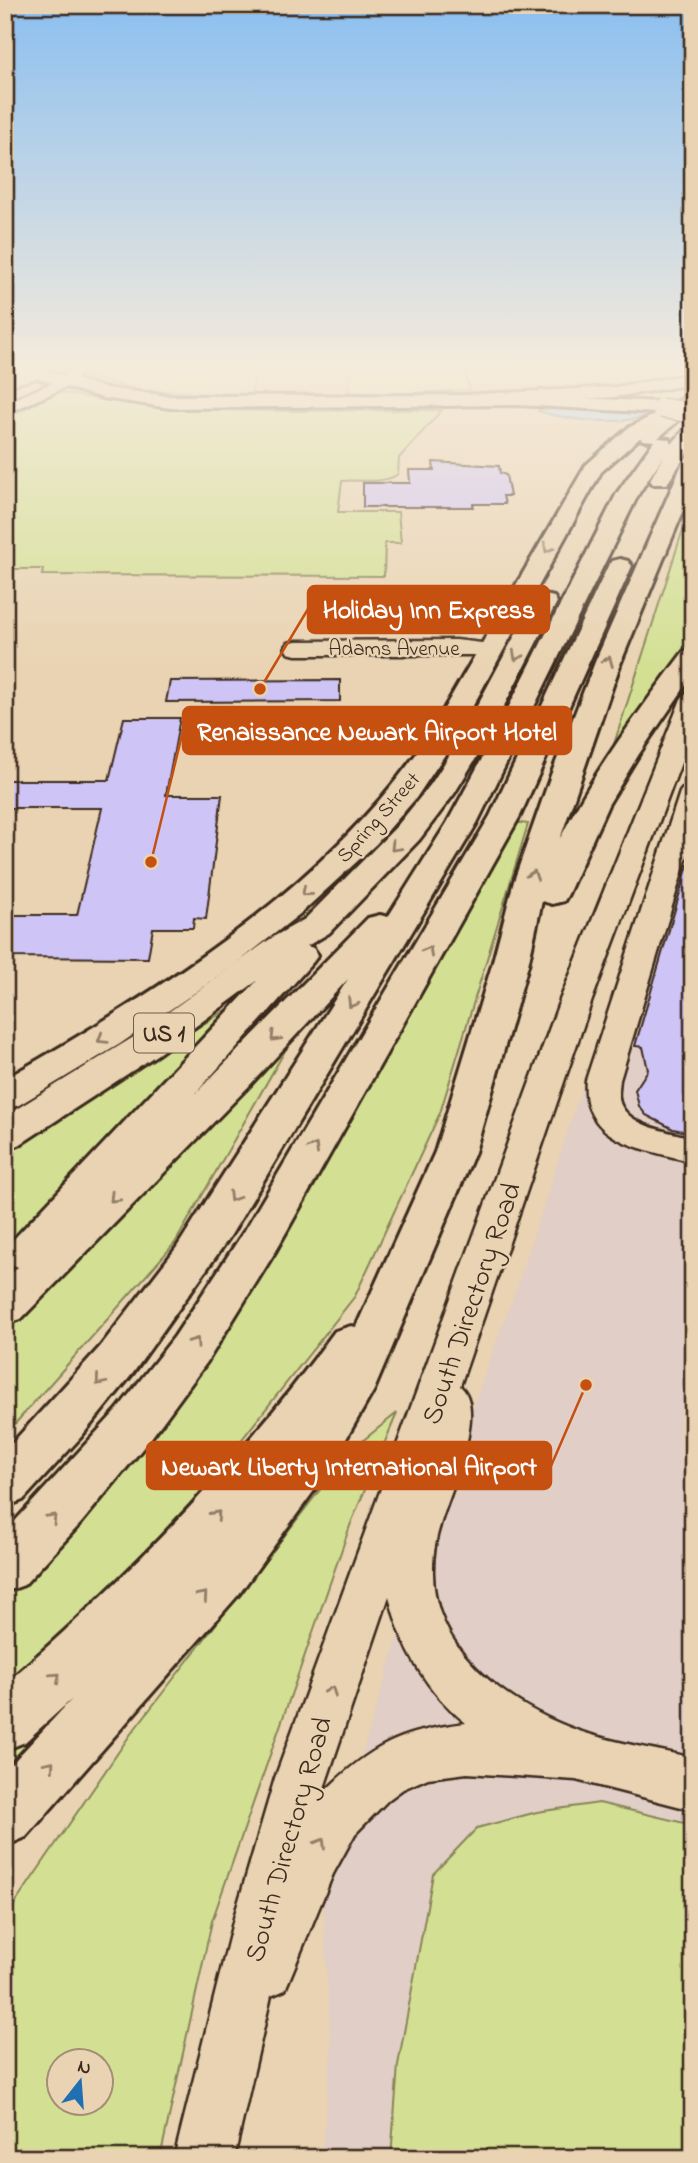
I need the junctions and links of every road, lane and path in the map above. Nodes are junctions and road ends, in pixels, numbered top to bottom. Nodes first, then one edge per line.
1 (599, 467) edge
2 (610, 467) edge
3 (644, 467) edge
4 (668, 467) edge
5 (691, 467) edge
6 (605, 471) junction
7 (594, 509) dead end
8 (296, 648) dead end
9 (491, 650) junction
10 (693, 656) edge
11 (693, 699) edge
12 (693, 792) edge
13 (452, 841) junction
14 (317, 926) junction
15 (510, 965) junction
16 (5, 1096) edge
17 (5, 1135) edge
18 (693, 1150) edge
19 (444, 1181) junction
20 (5, 1277) edge
21 (5, 1307) edge
22 (451, 1359) junction
23 (5, 1485) edge
24 (5, 1568) edge
25 (5, 1722) edge
26 (576, 1755) junction
27 (693, 1784) edge
28 (5, 1816) edge
29 (226, 2063) junction
30 (204, 2158) edge

1 - 6 main road
2 - 6 main road
3 - 13 main road
24 -> 4 main road
15 -> 5 main road
6 -> 9 main road, Spring Street
7 -> 14 main road, US 1
8 - 9 street, Adams Avenue
9 -> 16 main road, Spring Street
10 - 15 main road
11 - 22 street, South Directory Road
12 - 18 street
13 -> 21 main road
13 -> 23 main road
14 - 17 main road, US 1
14 - 20 main road
15 - 19 main road
25 -> 19 main road
28 -> 19 main road
22 - 26 street
29 -> 22 street, South Directory Road
26 - 27 street
29 -> 26 street
29 - 30 street, South Directory Road

